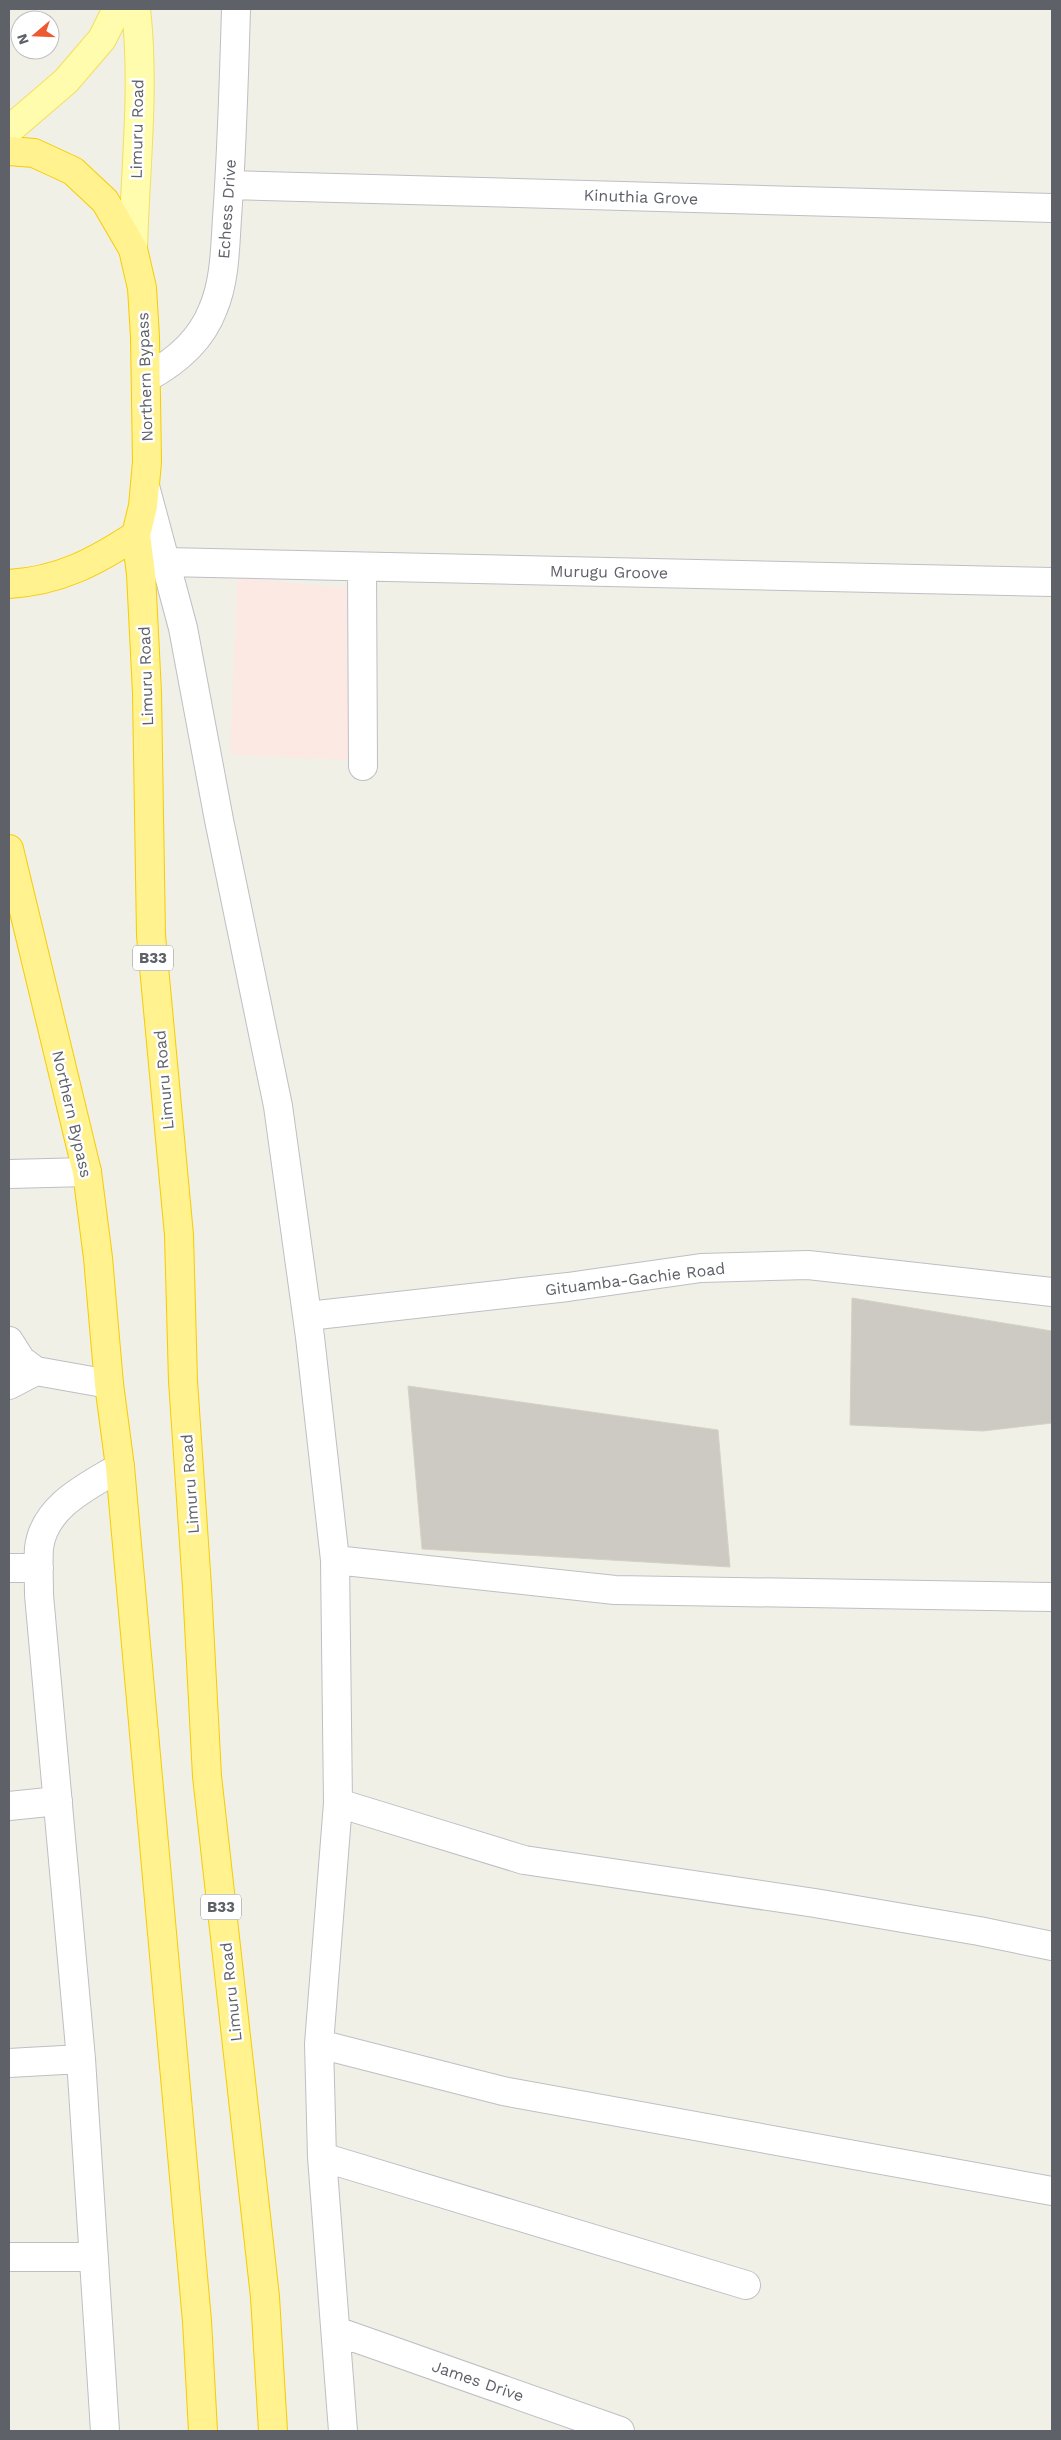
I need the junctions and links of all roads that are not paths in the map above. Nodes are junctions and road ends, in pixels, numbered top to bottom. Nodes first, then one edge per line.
1 (117, 9) edge
2 (136, 9) edge
3 (236, 9) edge
4 (13, 121) edge
5 (9, 151) edge
6 (230, 185) junction
7 (1052, 208) edge
8 (133, 249) junction
9 (146, 378) junction
10 (145, 486) junction
11 (136, 535) junction
12 (166, 562) junction
13 (362, 567) junction
14 (1052, 582) edge
15 (9, 584) edge
16 (363, 766) dead end
17 (9, 849) edge
18 (87, 1172) junction
19 (9, 1174) edge
20 (1052, 1292) edge
21 (308, 1316) junction
22 (9, 1340) edge
23 (36, 1371) junction
24 (109, 1384) junction
25 (9, 1385) edge
26 (120, 1467) junction
27 (335, 1560) junction
28 (9, 1568) edge
29 (39, 1568) junction
30 (1052, 1597) edge
31 (58, 1801) junction
32 (338, 1803) junction
33 (9, 1806) edge
34 (1052, 1946) edge
35 (319, 2044) junction
36 (81, 2059) junction
37 (9, 2064) edge
38 (322, 2157) junction
39 (1052, 2190) edge
40 (9, 2257) edge
41 (94, 2257) junction
42 (746, 2285) dead end
43 (336, 2331) junction
44 (105, 2431) edge
45 (203, 2431) edge
46 (273, 2431) edge
47 (343, 2431) edge
48 (620, 2431) edge

1 - 4 main road
2 - 8 main road, Limuru Road
3 - 6 street, Echess Drive
5 - 8 highway, Northern Bypass
6 - 7 street, Kinuthia Grove
6 - 9 street, Echess Drive
8 - 9 highway, Northern Bypass
9 - 10 highway, Northern Bypass
10 - 11 highway, Northern Bypass
10 - 12 street
11 - 15 highway
11 - 46 highway, Limuru Road / B33
12 - 13 street, Murugu Groove
12 - 21 street
13 - 14 street, Murugu Groove
13 - 16 street
17 - 18 highway, Northern Bypass
18 - 19 street
18 - 24 highway, Northern Bypass
20 - 21 street, Gituamba-Gachie Road
21 - 27 street
22 - 23 street
23 - 24 street
23 - 25 street
24 - 26 highway
26 - 29 street
26 - 45 highway
27 - 30 street
27 - 32 street
28 - 29 street
29 - 31 street
31 - 33 street
31 - 36 street
32 - 34 street
32 - 35 street
35 - 38 street
35 - 39 street
36 - 37 street
36 - 41 street
38 - 42 street
38 - 43 street
40 - 41 street
41 - 44 street
43 - 47 street
43 - 48 street, James Drive

